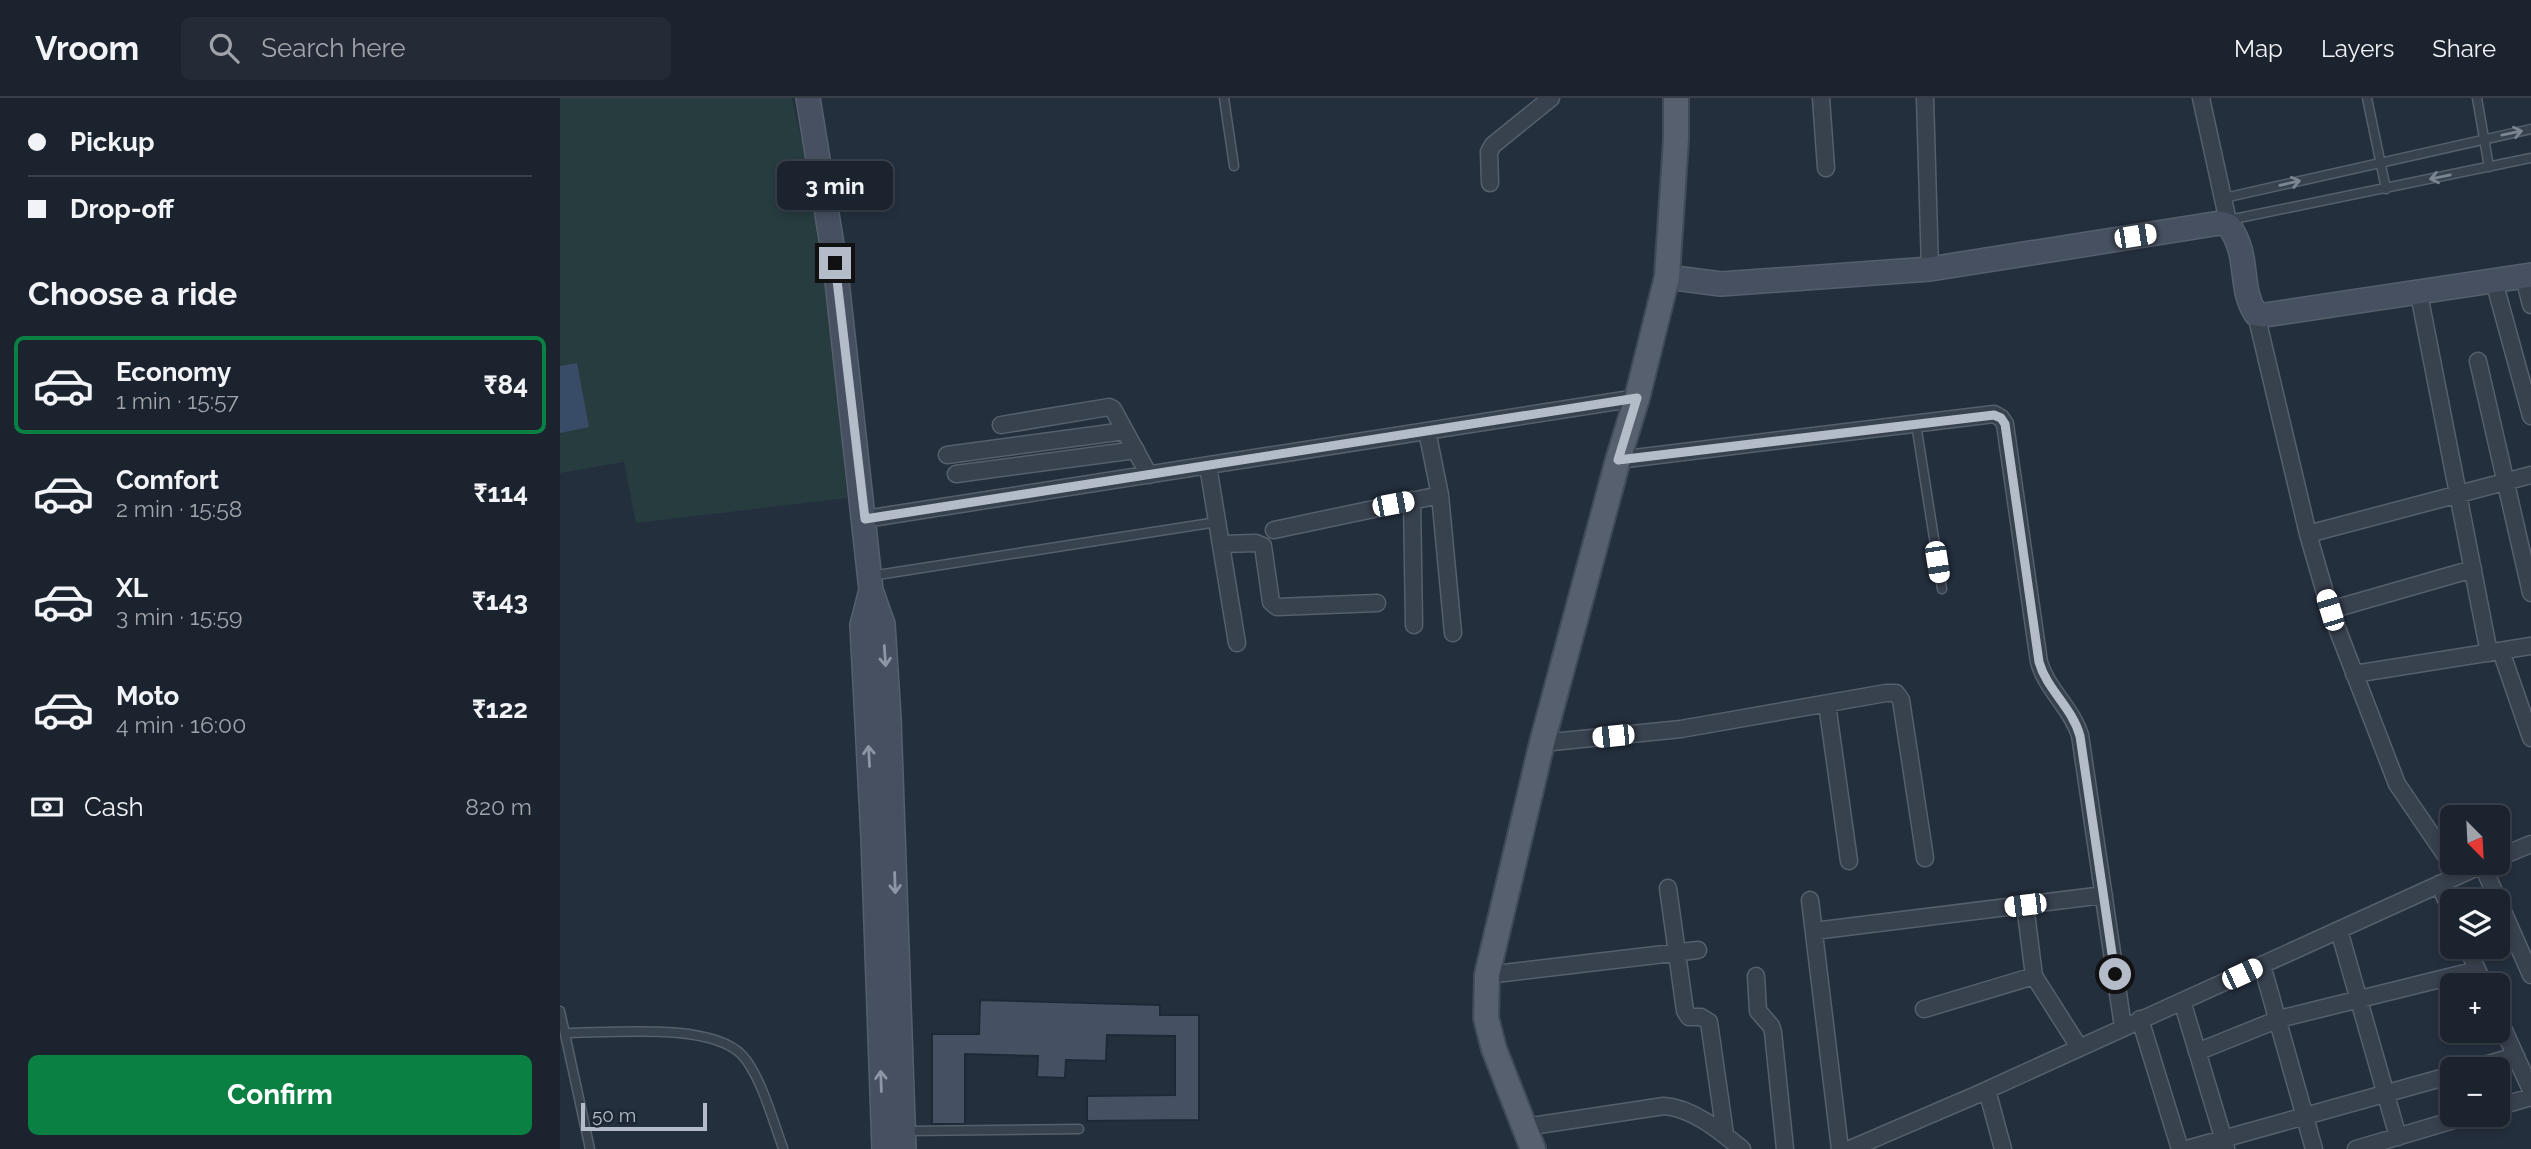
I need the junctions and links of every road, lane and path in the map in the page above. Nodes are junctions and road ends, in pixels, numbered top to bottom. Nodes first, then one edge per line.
1 (808, 98) edge
2 (1224, 98) edge
3 (1551, 98) edge
4 (1676, 98) edge
5 (1821, 98) edge
6 (1925, 98) edge
7 (2201, 98) edge
8 (2367, 98) edge
9 (2477, 98) edge
10 (2531, 129) edge
11 (2485, 139) junction
12 (2531, 158) edge
13 (2381, 163) junction
14 (1234, 166) dead end
15 (2489, 167) junction
16 (1826, 168) dead end
17 (1490, 183) dead end
18 (2386, 189) junction
19 (2224, 198) junction
20 (2229, 223) junction
21 (1930, 269) junction
22 (2527, 276) edge
23 (1667, 277) junction
24 (2494, 281) junction
25 (2419, 294) junction
26 (2531, 306) edge
27 (2256, 314) junction
28 (2478, 361) dead end
29 (1637, 398) junction
30 (2531, 416) edge
31 (1916, 424) junction
32 (1001, 425) dead end
33 (1125, 431) junction
34 (1427, 431) junction
35 (1136, 450) junction
36 (947, 455) dead end
37 (1618, 460) junction
38 (1208, 466) junction
39 (956, 474) dead end
40 (1149, 475) junction
41 (2531, 475) edge
42 (2505, 482) junction
43 (1440, 495) junction
44 (2457, 495) junction
45 (1412, 500) junction
46 (865, 519) junction
47 (1217, 522) junction
48 (1274, 530) dead end
49 (2308, 534) junction
50 (1221, 544) junction
51 (2473, 569) junction
52 (871, 583) junction
53 (1942, 589) dead end
54 (2531, 593) edge
55 (1377, 603) dead end
56 (2330, 610) junction
57 (1414, 625) dead end
58 (1453, 633) dead end
59 (1237, 643) dead end
60 (2531, 646) edge
61 (2495, 652) junction
62 (2354, 674) junction
63 (1826, 704) junction
64 (2531, 738) edge
65 (1542, 743) junction
66 (2531, 844) edge
67 (2440, 847) edge
68 (2510, 853) edge
69 (1925, 858) dead end
70 (1849, 861) dead end
71 (2459, 875) edge
72 (2494, 875) edge
73 (2439, 884) junction
74 (1668, 888) dead end
75 (2441, 889) edge
76 (2104, 895) junction
77 (1810, 900) dead end
78 (2025, 905) junction
79 (2339, 930) junction
80 (1814, 931) junction
81 (1698, 950) dead end
82 (1678, 952) junction
83 (2472, 959) edge
84 (2262, 965) junction
85 (2477, 970) junction
86 (2478, 973) edge
87 (1487, 975) junction
88 (2531, 975) edge
89 (1756, 976) dead end
90 (2034, 976) junction
91 (2360, 998) junction
92 (2182, 1001) junction
93 (1924, 1009) dead end
94 (560, 1011) edge
95 (2140, 1019) junction
96 (2279, 1019) junction
97 (2123, 1027) junction
98 (565, 1033) junction
99 (2510, 1043) edge
100 (2079, 1047) junction
101 (2197, 1052) junction
102 (2516, 1056) junction
103 (2510, 1058) edge
104 (2440, 1078) edge
105 (1987, 1090) junction
106 (2531, 1090) edge
107 (2385, 1094) junction
108 (2531, 1097) edge
109 (2510, 1103) edge
110 (2306, 1116) junction
111 (2440, 1124) edge
112 (1079, 1129) dead end
113 (1725, 1134) junction
114 (2398, 1137) junction
115 (1529, 1138) edge
116 (893, 1140) edge
117 (2225, 1144) edge
118 (783, 1148) edge
119 (2361, 1148) edge
120 (590, 1149) edge
121 (1742, 1149) edge
122 (1785, 1149) edge
123 (1840, 1149) edge
124 (1850, 1149) edge
125 (2003, 1149) edge
126 (2180, 1149) edge
127 (2187, 1149) edge
128 (2314, 1149) edge

1 - 46 street
2 - 14 lane
3 - 17 street
4 - 23 main road
5 - 16 street
6 - 21 street
7 - 19 street
8 - 13 lane
9 - 11 lane
11 -> 10 lane
11 - 13 lane
11 - 15 lane
12 - 15 lane
13 - 18 lane
19 -> 13 lane
15 -> 18 lane
18 - 20 lane
19 - 20 street
20 - 21 street
20 - 27 street
21 - 23 street
22 - 24 street
22 - 26 street
23 - 29 main road
24 - 25 street
24 - 30 street
25 - 27 street
25 - 44 street
27 - 49 street
28 - 42 street
29 - 34 street
29 - 37 main road
31 - 37 street
31 - 53 lane
31 - 76 street
32 - 33 street
33 - 35 street
33 - 36 street
34 - 38 street
34 - 43 street
35 - 39 street
35 - 40 street
37 - 65 main road
38 - 40 street
38 - 47 street
40 - 46 street
41 - 42 street
42 - 44 street
42 - 54 street
43 - 45 street
43 - 58 street
44 - 49 street
44 - 51 street
45 - 48 street
45 - 57 street
46 - 52 street
47 - 50 street
47 - 52 lane
49 - 56 street
50 - 55 street
50 - 59 street
51 - 56 street
51 - 61 street
52 - 116 street
56 - 62 street
60 - 61 street
61 - 62 street
61 - 64 street
62 - 67 street
63 - 65 street
63 - 69 street
63 - 70 street
65 - 87 main road
66 - 68 street
71 - 73 street
72 - 88 street
73 - 75 street
73 - 79 street
74 - 82 street
76 - 78 street
76 - 97 street
77 - 80 street
78 - 80 street
78 - 90 street
79 - 84 street
79 - 91 street
80 - 123 street
81 - 82 street
82 - 87 street
82 - 113 street
83 - 85 street
84 - 92 street
84 - 96 street
85 - 86 street
85 - 91 street
87 - 115 main road
89 - 122 street
90 - 93 street
90 - 100 street
91 - 96 street
91 - 107 street
92 - 95 street
92 - 101 street
94 - 98 lane
95 - 97 street
95 - 126 street
96 - 101 street
96 - 110 street
97 - 100 street
98 - 118 lane
98 - 120 lane
99 - 102 street
100 - 105 street
101 - 117 street
102 - 103 street
102 - 106 street
104 - 107 street
105 - 124 street
105 - 125 street
107 - 110 street
107 - 114 street
108 - 109 street
110 - 117 street
110 - 128 street
111 - 114 street
112 - 116 lane
113 - 115 street
113 - 121 street
114 - 119 street
117 - 127 street

